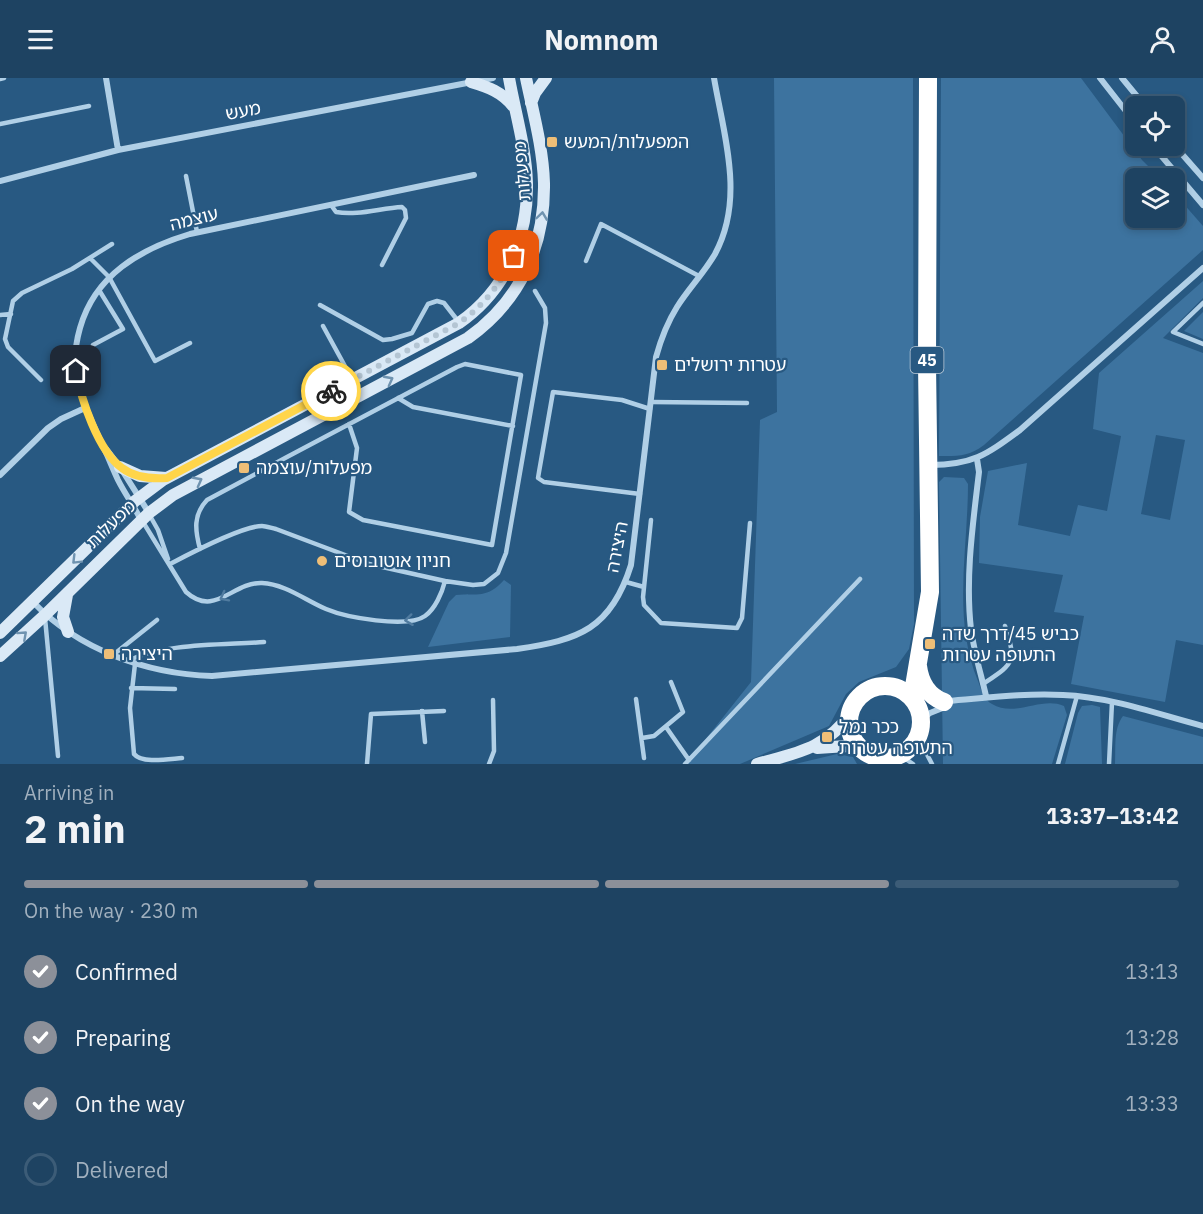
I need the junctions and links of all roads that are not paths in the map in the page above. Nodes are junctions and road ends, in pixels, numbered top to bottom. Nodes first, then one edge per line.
1 (106, 78) edge
2 (493, 78) edge
3 (509, 78) edge
4 (526, 78) edge
5 (546, 78) edge
6 (714, 78) edge
7 (928, 78) edge
8 (1100, 78) edge
9 (1122, 78) edge
10 (475, 80) edge
11 (1137, 96) edge
12 (531, 103) junction
13 (89, 106) dead end
14 (514, 107) junction
15 (1125, 110) edge
16 (0, 124) edge
17 (118, 150) junction
18 (1160, 156) edge
19 (1184, 156) edge
20 (474, 175) dead end
21 (186, 176) dead end
22 (1203, 178) edge
23 (0, 181) edge
24 (331, 205) junction
25 (1203, 205) edge
26 (197, 232) junction
27 (112, 244) dead end
28 (90, 258) junction
29 (586, 261) dead end
30 (382, 265) dead end
31 (1203, 267) edge
32 (699, 276) junction
33 (109, 277) junction
34 (99, 290) junction
35 (535, 291) dead end
36 (1203, 303) edge
37 (320, 306) dead end
38 (11, 314) junction
39 (0, 315) edge
40 (459, 323) junction
41 (323, 326) dead end
42 (190, 343) dead end
43 (1203, 344) edge
44 (93, 345) dead end
45 (41, 380) dead end
46 (352, 380) junction
47 (398, 398) junction
48 (747, 403) dead end
49 (650, 405) junction
50 (85, 408) junction
51 (349, 424) junction
52 (513, 426) junction
53 (103, 445) junction
54 (977, 459) junction
55 (928, 465) junction
56 (120, 467) junction
57 (0, 475) edge
58 (167, 478) junction
59 (640, 494) junction
60 (136, 501) junction
61 (145, 516) junction
62 (651, 519) dead end
63 (750, 523) dead end
64 (200, 549) junction
65 (170, 564) junction
66 (860, 579) dead end
67 (445, 581) junction
68 (626, 582) junction
69 (644, 587) junction
70 (68, 592) junction
71 (33, 602) junction
72 (45, 615) junction
73 (157, 620) dead end
74 (1005, 626) dead end
75 (68, 632) junction
76 (0, 633) edge
77 (264, 642) dead end
78 (113, 655) junction
79 (0, 656) edge
80 (918, 659) junction
81 (128, 661) junction
82 (135, 664) junction
83 (671, 682) dead end
84 (983, 684) junction
85 (892, 687) junction
86 (131, 688) junction
87 (175, 689) dead end
88 (986, 696) junction
89 (1077, 696) junction
90 (636, 699) dead end
91 (493, 700) dead end
92 (965, 700) junction
93 (1112, 702) junction
94 (923, 709) junction
95 (422, 711) junction
96 (444, 711) dead end
97 (851, 713) junction
98 (1203, 726) edge
99 (666, 727) junction
100 (642, 738) junction
101 (425, 742) dead end
102 (807, 750) junction
103 (58, 756) dead end
104 (867, 756) edge
105 (183, 758) dead end
106 (644, 758) dead end
107 (901, 760) edge
108 (687, 762) edge
109 (367, 764) edge
110 (489, 764) edge
111 (757, 764) edge
112 (932, 764) edge
113 (1058, 764) edge
114 (1109, 764) edge

1 - 17 street
2 - 10 street, מעש
3 - 14 street, מפעלות
4 - 12 street, מפעלות
5 - 12 street
6 - 32 street, היצירה
7 - 55 highway, 45
8 - 15 street
9 - 11 street
10 - 14 street
10 - 17 street, מעש
61 -> 12 street, מפעלות
13 - 16 lane
14 - 40 street, מפעלות
17 - 23 street, מעש
18 - 25 street
19 - 22 street
20 - 24 street, עוצמה
21 - 26 lane
24 - 26 street, עוצמה
24 - 30 lane
26 - 33 street, עוצמה
27 - 28 lane
28 - 33 lane
28 - 38 lane
29 - 32 lane
31 - 54 street
32 - 49 street, היצירה
33 - 34 street, עוצמה
33 - 42 lane
34 - 44 lane
34 - 50 street, עוצמה
35 - 67 lane
36 - 43 lane
37 - 40 lane
38 - 39 lane
38 - 45 lane
40 - 46 street, מפעלות
41 - 46 lane
46 - 58 street, מפעלות
47 - 51 lane
47 - 52 lane
47 - 52 lane
48 - 49 lane
49 - 59 street, היצירה
49 - 59 lane
50 - 53 street, עוצמה
50 - 57 street
51 - 52 lane
51 - 64 lane
53 - 56 street, עוצמה
53 - 60 street, עוצמה
54 - 55 street
54 - 84 street
55 - 80 highway, 45
56 - 58 street
56 - 60 street, עוצמה
58 - 60 street, מפעלות
59 - 68 street, היצירה
60 - 61 street, עוצמה
60 -> 71 street, מפעלות
61 - 65 lane
61 - 65 lane
61 - 70 street, מפעלות
62 - 69 lane
63 - 69 lane
64 - 65 lane
64 - 67 lane
67 -> 65 lane
66 - 108 lane
68 - 69 lane
68 - 82 street, היצירה
70 - 72 street, מפעלות
70 - 75 street
71 - 72 street, היצירה
71 - 76 street, מפעלות
72 - 75 street, היצירה
79 -> 72 street, מפעלות
72 - 103 lane
73 - 78 lane
74 - 84 lane
75 - 78 street, היצירה
77 - 81 lane
78 - 81 street, היצירה
80 - 85 highway, 45
80 - 94 highway, 45
80 - 94 highway
81 - 82 street, היצירה
82 - 86 lane
83 - 99 lane
84 - 88 street
85 - 94 highway
85 - 97 highway
86 - 87 lane
86 - 105 lane
88 - 89 street
88 - 92 street
89 - 93 street
89 - 113 lane
90 - 100 lane
91 - 110 lane
92 - 94 street
92 - 94 street
93 - 98 street
93 - 114 lane
94 - 107 highway
94 - 112 lane
95 - 96 lane
95 - 101 lane
95 - 109 lane
97 - 102 street
97 - 104 highway
99 - 100 lane
99 - 108 lane
100 - 106 lane
102 - 104 street
102 - 111 street
104 - 107 highway

